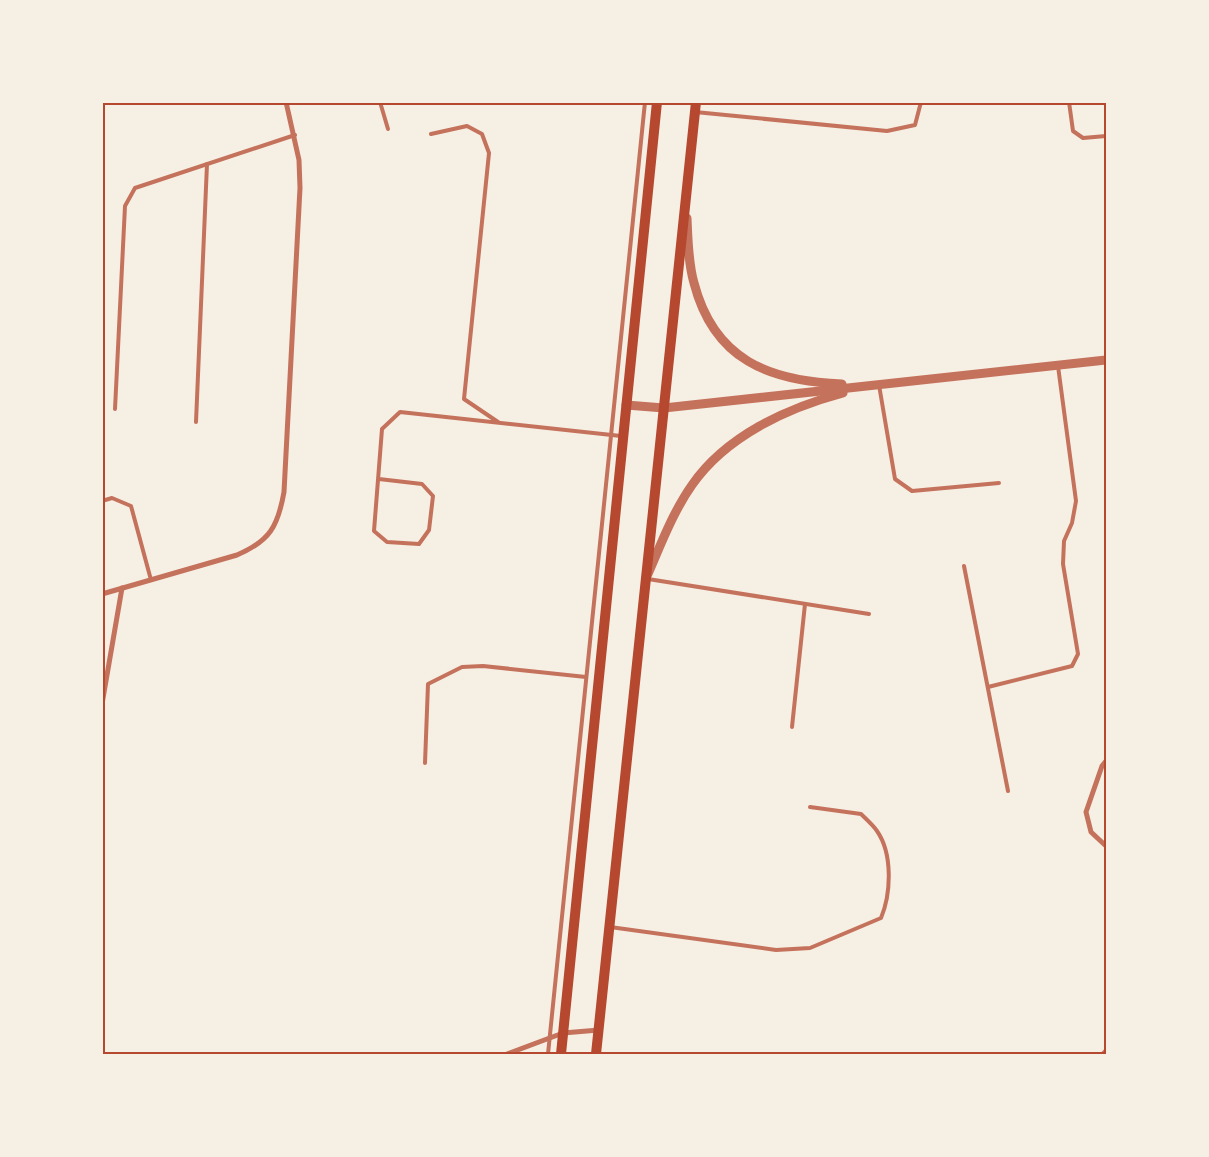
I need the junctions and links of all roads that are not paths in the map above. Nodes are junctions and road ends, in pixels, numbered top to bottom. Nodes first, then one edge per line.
1 (286, 102) edge
2 (380, 102) edge
3 (645, 102) edge
4 (657, 102) edge
5 (922, 102) edge
6 (1069, 102) edge
7 (696, 107) edge
8 (388, 129) dead end
9 (431, 134) dead end
10 (295, 135) junction
11 (1106, 136) edge
12 (207, 164) junction
13 (686, 196) junction
14 (1106, 360) edge
15 (1058, 365) junction
16 (874, 385) junction
17 (626, 405) junction
18 (664, 408) junction
19 (115, 409) dead end
20 (196, 422) dead end
21 (500, 423) junction
22 (610, 435) junction
23 (623, 437) junction
24 (378, 479) junction
25 (999, 483) dead end
26 (102, 501) edge
27 (964, 566) dead end
28 (646, 579) junction
29 (151, 580) junction
30 (122, 588) junction
31 (102, 594) edge
32 (805, 604) junction
33 (869, 614) dead end
34 (586, 677) junction
35 (988, 687) junction
36 (102, 704) edge
37 (792, 727) dead end
38 (1106, 761) edge
39 (425, 764) dead end
40 (1008, 791) dead end
41 (810, 807) dead end
42 (1106, 846) edge
43 (610, 927) junction
44 (599, 1030) junction
45 (563, 1033) junction
46 (550, 1039) junction
47 (1106, 1051) edge
48 (507, 1054) edge
49 (548, 1054) edge
50 (561, 1054) edge
51 (596, 1054) edge
52 (1103, 1054) edge

1 - 10 street
2 - 8 lane
3 - 22 lane
4 - 17 main road
5 - 7 lane
6 - 11 lane
7 - 13 main road
9 - 21 lane
10 - 12 lane
10 - 29 street
12 - 19 lane
12 - 20 lane
13 - 16 street
13 - 18 main road
14 - 15 street
15 - 16 street
15 - 35 lane
16 - 18 street
16 - 25 lane
16 - 28 street
17 - 18 street
17 - 23 main road
18 - 28 main road
21 - 22 lane
21 - 24 lane
22 - 23 lane
22 - 34 lane
23 - 45 main road
24 - 24 lane
26 - 29 lane
27 - 35 lane
28 - 32 lane
28 - 43 main road
29 - 30 street
30 - 31 street
30 - 36 street
32 - 33 lane
32 - 37 lane
34 - 39 lane
34 - 46 lane
35 - 40 lane
38 - 42 street
41 - 43 lane
43 - 44 main road
44 - 45 street
44 - 51 main road
45 - 46 street
45 - 50 main road
46 - 48 street
46 - 49 lane
47 - 52 street

